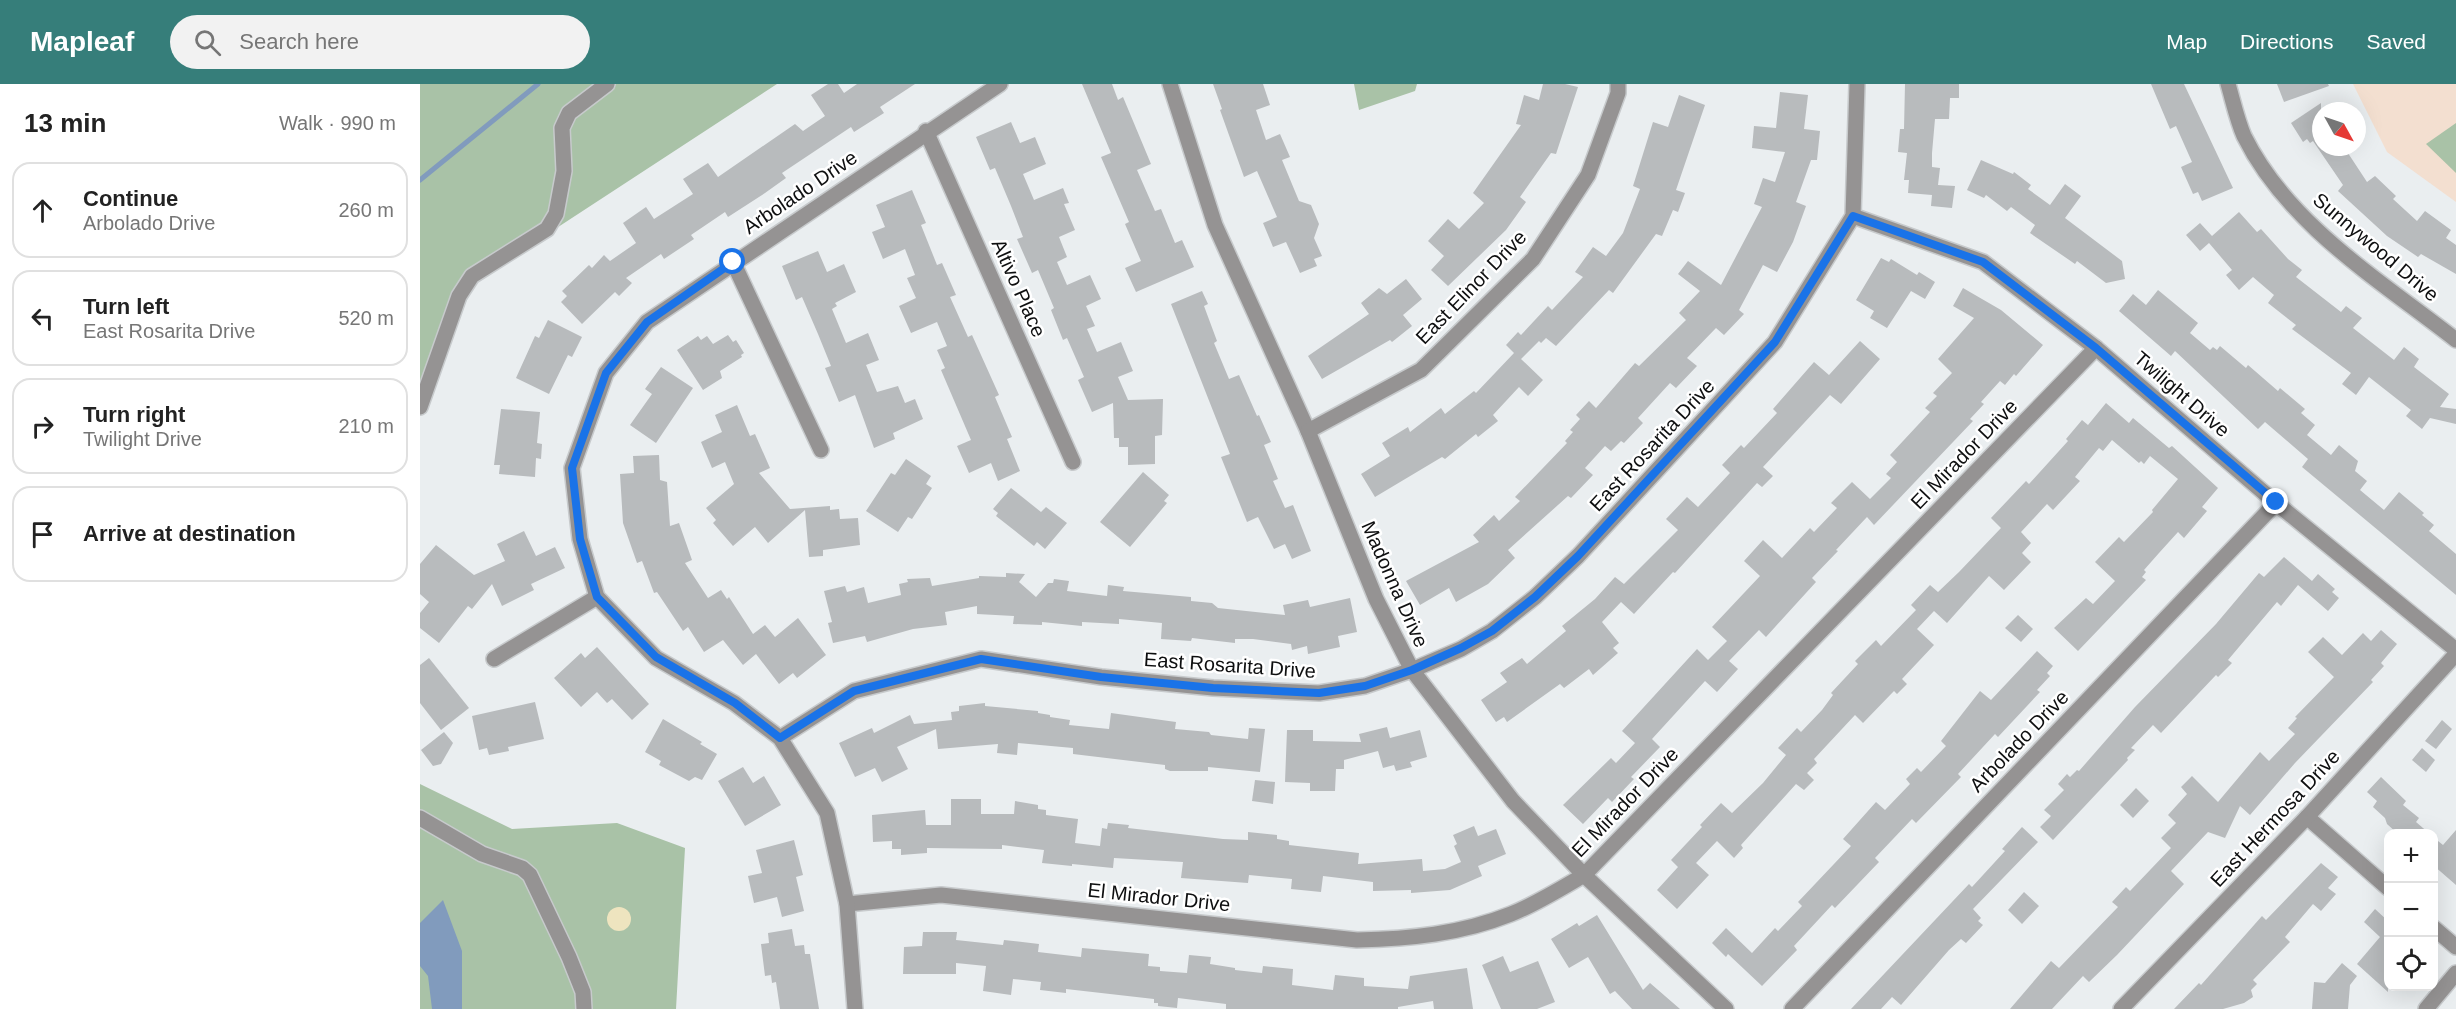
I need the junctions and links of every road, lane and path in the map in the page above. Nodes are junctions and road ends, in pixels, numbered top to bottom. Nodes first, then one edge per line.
1 (607, 84) edge
2 (1000, 84) edge
3 (1170, 84) edge
4 (1618, 84) edge
5 (1857, 84) edge
6 (2228, 84) edge
7 (926, 131) junction
8 (1853, 216) junction
9 (733, 262) junction
10 (2456, 340) edge
11 (2096, 348) junction
12 (420, 407) edge
13 (1308, 431) junction
14 (821, 450) dead end
15 (1073, 462) dead end
16 (2276, 502) junction
17 (597, 597) junction
18 (2456, 652) edge
19 (494, 659) dead end
20 (1412, 670) junction
21 (780, 738) junction
22 (2307, 817) junction
23 (420, 818) edge
24 (1584, 875) junction
25 (2384, 884) edge
26 (847, 904) junction
27 (2438, 932) edge
28 (2456, 947) edge
29 (2456, 974) edge
30 (584, 1009) edge
31 (855, 1009) edge
32 (1726, 1009) edge
33 (1791, 1009) edge
34 (2121, 1009) edge
35 (2426, 1009) edge

1 - 12 street
2 - 7 street, Arbolado Drive
3 - 13 street, Madonna Drive
4 - 13 street, East Elinor Drive
5 - 8 street
6 - 10 street, Sunnywood Drive
7 - 9 street, Arbolado Drive
7 - 15 street, Altivo Place
8 - 11 street, Twilight Drive
8 - 20 street, East Rosarita Drive
9 - 14 street
9 - 17 street, Arbolado Drive
11 - 16 street, Twilight Drive
11 - 24 street, El Mirador Drive
13 - 20 street, Madonna Drive
16 - 18 street, Twilight Drive
16 - 33 street, Arbolado Drive
17 - 19 street
17 - 21 street, Arbolado Drive
18 - 22 street, East Hermosa Drive
20 - 21 street, East Rosarita Drive
20 - 24 street, Madonna Drive
21 - 26 street, Arbolado Drive
22 - 25 street
22 - 34 street, East Hermosa Drive
23 - 30 street
24 - 26 street, El Mirador Drive
24 - 32 street, Madonna Drive
26 - 31 street, Arbolado Drive
27 - 28 street
29 - 35 street

